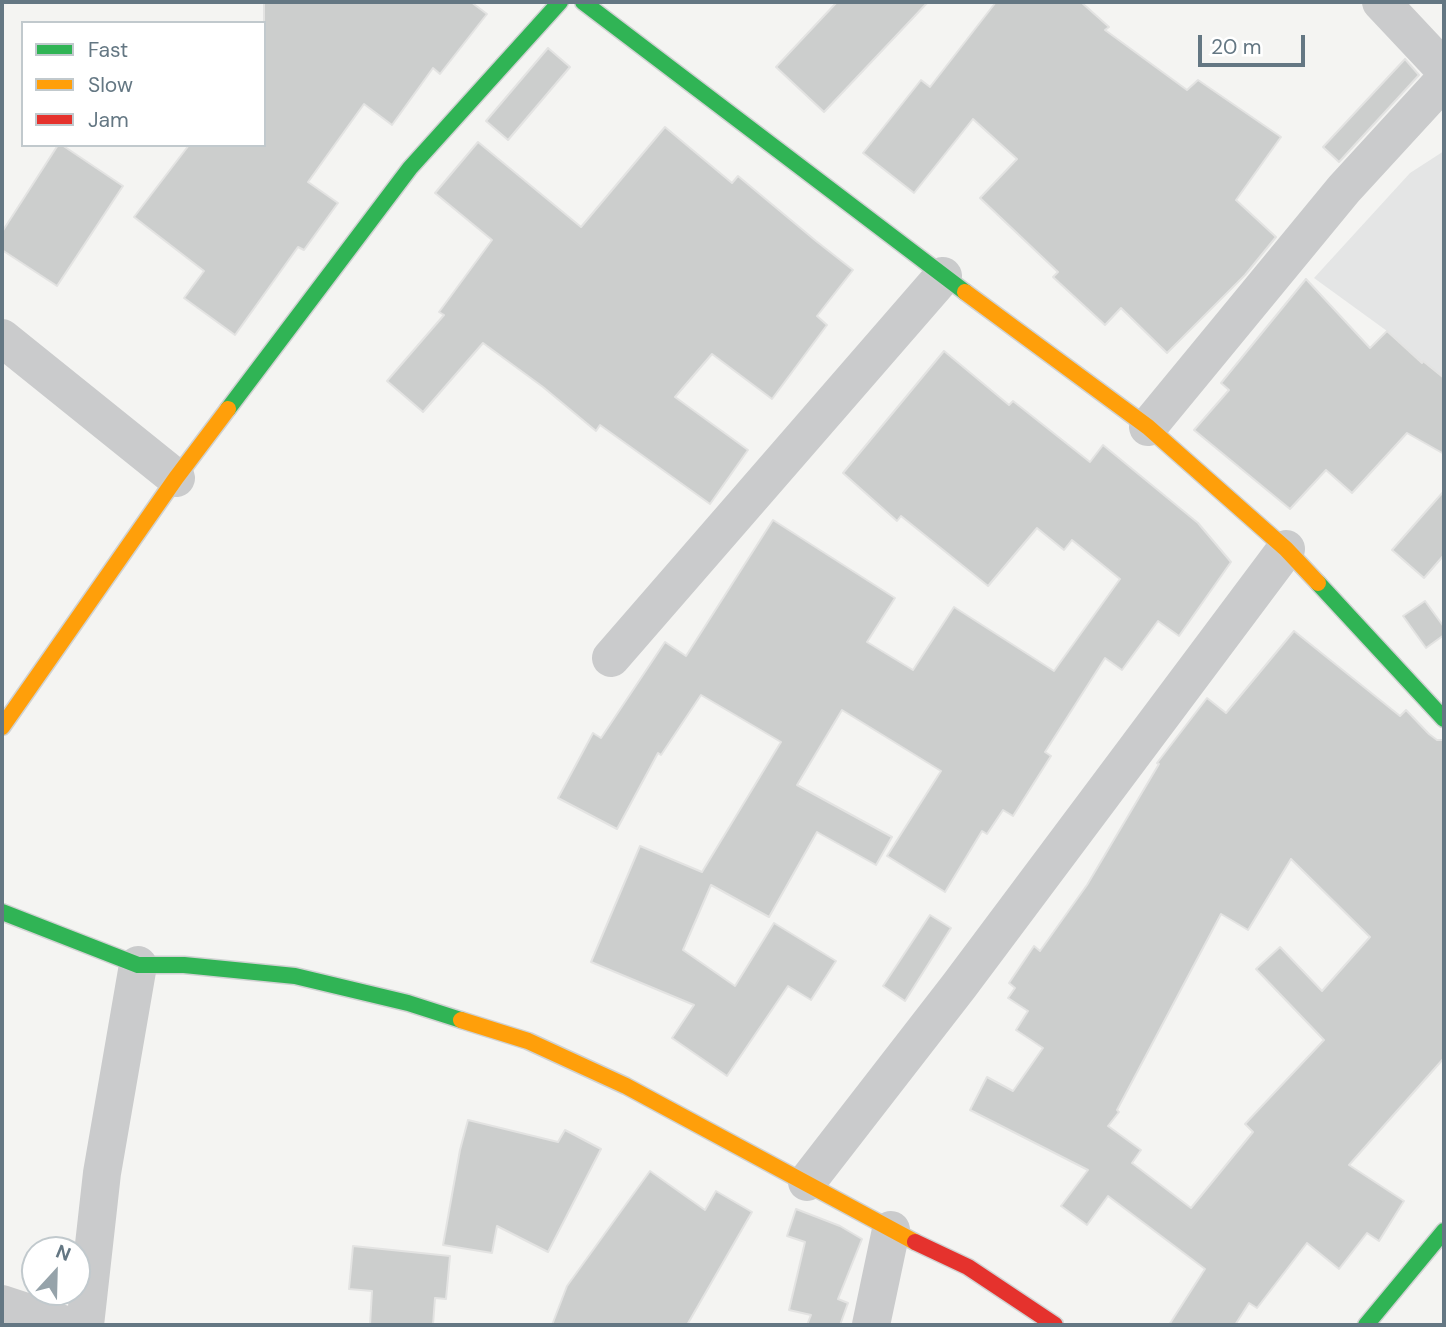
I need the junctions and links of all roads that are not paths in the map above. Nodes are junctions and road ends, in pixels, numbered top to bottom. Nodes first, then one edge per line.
1 (560, 2) edge
2 (583, 2) edge
3 (1381, 2) edge
4 (1444, 68) edge
5 (1444, 80) edge
6 (943, 276) junction
7 (2, 338) edge
8 (1148, 427) junction
9 (176, 478) junction
10 (1286, 549) junction
11 (611, 658) dead end
12 (1444, 719) edge
13 (2, 727) edge
14 (2, 912) edge
15 (138, 965) junction
16 (807, 1182) junction
17 (891, 1230) junction
18 (1444, 1231) edge
19 (2, 1304) edge
20 (66, 1325) edge
21 (85, 1325) edge
22 (871, 1325) edge
23 (1055, 1325) edge
24 (1366, 1325) edge

1 - 9 street
2 - 6 street
3 - 4 street
5 - 8 street
6 - 8 street
6 - 11 street
7 - 9 street
8 - 10 street
9 - 13 street
10 - 12 street
10 - 16 street
14 - 15 street
15 - 16 street
15 - 21 street
16 - 17 street
17 - 22 street
17 - 23 street
18 - 24 street
19 - 20 street

